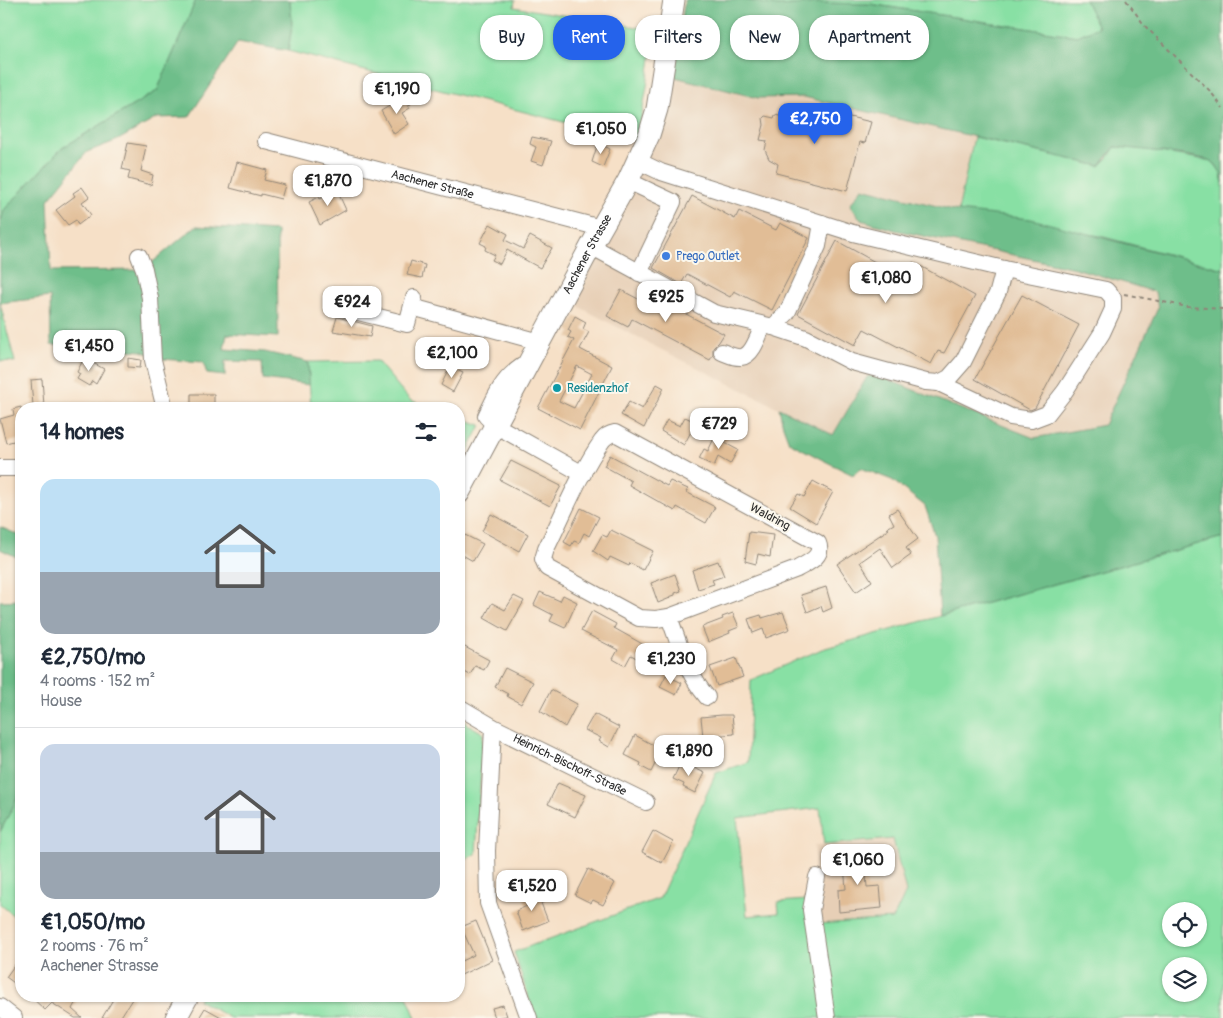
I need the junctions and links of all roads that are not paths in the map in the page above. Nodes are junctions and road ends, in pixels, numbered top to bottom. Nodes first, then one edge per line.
1 (674, 0) edge
2 (266, 141) dead end
3 (638, 161) junction
4 (628, 181) junction
5 (822, 223) junction
6 (596, 237) junction
7 (138, 256) dead end
8 (1004, 269) junction
9 (639, 273) junction
10 (342, 308) dead end
11 (787, 313) junction
12 (768, 326) junction
13 (806, 338) junction
14 (540, 342) junction
15 (722, 352) dead end
16 (939, 383) junction
17 (163, 402) edge
18 (495, 426) junction
19 (0, 468) edge
20 (15, 468) edge
21 (583, 474) junction
22 (465, 478) edge
23 (669, 617) junction
24 (707, 697) dead end
25 (465, 711) edge
26 (493, 727) junction
27 (646, 802) dead end
28 (818, 877) dead end
29 (185, 1002) edge
30 (0, 1007) edge
31 (14, 1018) edge
32 (176, 1018) edge
33 (529, 1018) edge
34 (827, 1018) edge

1 - 3 main road, Aachener Strasse
2 - 6 street, Aachener Straße
3 - 4 main road, Aachener Strasse
3 - 5 street
4 - 6 main road, Aachener Strasse
4 - 9 street
5 - 8 street
5 - 11 street
6 - 9 street, Aachener Straße
6 - 14 main road, Aachener Strasse
7 - 17 street
8 - 16 street
8 - 16 street, Aachener Straße
9 - 12 street, Aachener Straße
10 - 14 street
11 - 12 street
11 - 13 street
12 - 13 street, Aachener Straße
12 - 15 street
13 - 16 street, Aachener Straße
14 - 18 main road, Aachener Strasse
18 - 21 street
18 - 22 main road, Aachener Strasse
19 - 20 street
21 - 23 street, Waldring
21 - 23 street, Waldring
23 - 24 street
25 - 26 street, Heinrich-Bischoff-Straße
26 - 27 street, Heinrich-Bischoff-Straße
26 - 33 street, Heinrich-Bischoff-Straße
28 - 34 street
29 - 32 main road
30 - 31 street

